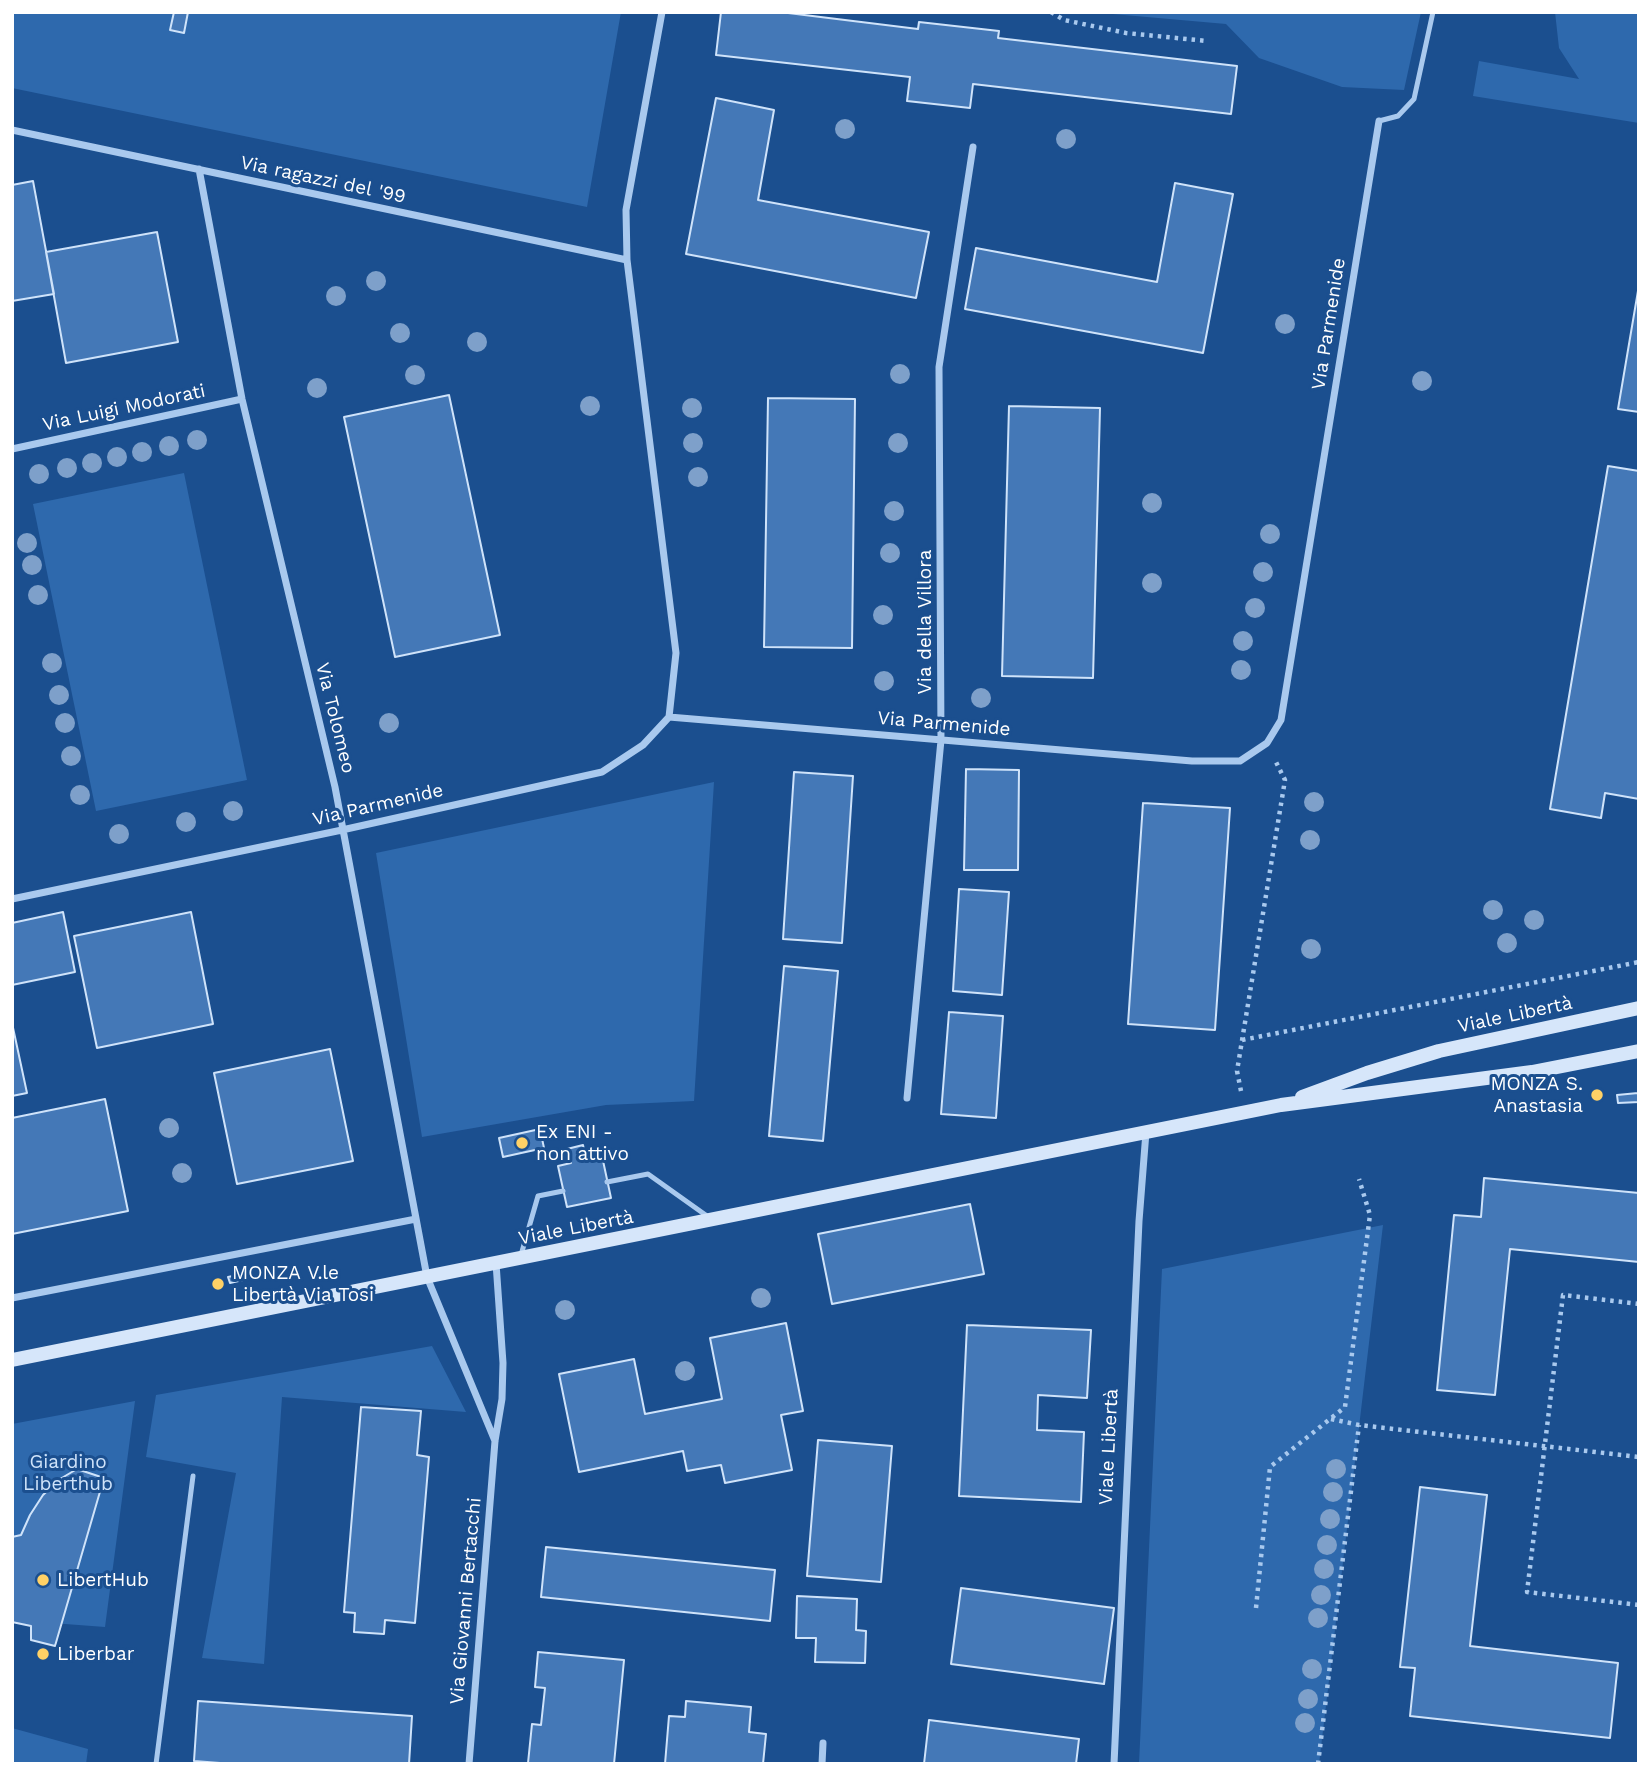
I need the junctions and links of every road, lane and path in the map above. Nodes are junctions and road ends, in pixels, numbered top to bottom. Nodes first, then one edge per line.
1 (662, 12) edge
2 (1051, 12) edge
3 (1433, 12) edge
4 (1208, 41) dead end
5 (1378, 121) joint
6 (12, 130) edge
7 (973, 147) dead end
8 (198, 169) junction
9 (627, 260) junction
10 (242, 399) junction
11 (12, 449) edge
12 (669, 717) junction
13 (941, 740) junction
14 (1267, 743) junction
15 (342, 830) junction
16 (12, 899) edge
17 (1639, 962) edge
18 (1639, 1008) edge
19 (1242, 1040) junction
20 (1639, 1051) edge
21 (907, 1098) dead end
22 (1281, 1105) junction
23 (1245, 1112) junction
24 (1146, 1132) junction
25 (1359, 1179) dead end
26 (607, 1182) dead end
27 (564, 1191) dead end
28 (416, 1219) junction
29 (712, 1220) junction
30 (520, 1259) junction
31 (496, 1264) junction
32 (427, 1276) junction
33 (12, 1298) edge
34 (1639, 1304) edge
35 (12, 1360) edge
36 (1330, 1419) junction
37 (1359, 1425) junction
38 (495, 1441) junction
39 (1544, 1446) junction
40 (1639, 1457) edge
41 (193, 1476) dead end
42 (1639, 1605) edge
43 (1256, 1608) dead end
44 (823, 1743) dead end
45 (156, 1764) edge
46 (469, 1764) edge
47 (822, 1764) edge
48 (1114, 1764) edge
49 (1318, 1764) edge

1 - 9 street
2 - 4 path
3 - 5 lane
5 - 14 street, Via Parmenide
6 - 8 street, Via ragazzi del '99
7 - 13 street, Via della Villora
8 - 9 street, Via ragazzi del '99
8 - 10 street, Via Tolomeo
9 - 12 street
10 - 11 street, Via Luigi Modorati
10 - 15 street, Via Tolomeo
12 - 13 street, Via Parmenide
12 - 15 street, Via Parmenide
13 - 14 street, Via Parmenide
13 - 21 street, Via della Villora
14 - 19 path
15 - 16 street, Via Parmenide
15 - 28 street, Via Tolomeo
17 - 19 path
18 - 22 main road, Viale Libertà
19 - 23 path
20 - 22 main road, Viale Libertà
22 - 23 main road, Viale Libertà
23 - 24 main road, Viale Libertà
24 - 29 main road, Viale Libertà
24 - 48 street, Viale Libertà
25 - 36 path
26 - 29 lane
27 - 30 lane
28 - 32 street, Via Tolomeo
28 - 33 street
29 - 30 main road, Viale Libertà
30 - 31 main road, Viale Libertà
31 - 32 main road, Viale Libertà
31 - 38 street, Via Giovanni Bertacchi
32 - 35 main road, Viale Libertà
32 - 38 street, Via Giovanni Bertacchi
34 - 39 path
36 - 37 path
36 - 43 path
37 - 39 path
37 - 49 path
38 - 46 street, Via Giovanni Bertacchi
39 - 40 path
39 - 42 path
41 - 45 lane
44 - 47 street

